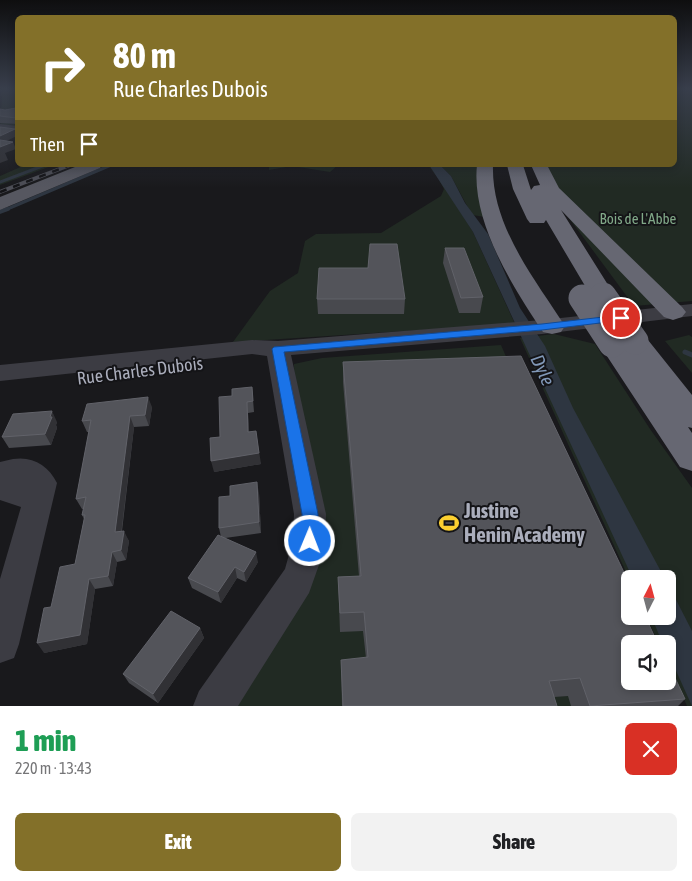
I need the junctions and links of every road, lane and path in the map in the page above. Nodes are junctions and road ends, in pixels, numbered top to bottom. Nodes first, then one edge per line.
1 (0, 128) edge
2 (15, 130) edge
3 (89, 167) edge
4 (485, 167) edge
5 (516, 167) edge
6 (532, 167) edge
7 (540, 167) edge
8 (0, 204) edge
9 (592, 297) junction
10 (683, 311) edge
11 (547, 326) junction
12 (624, 343) junction
13 (278, 349) junction
14 (0, 373) edge
15 (0, 387) edge
16 (692, 417) edge
17 (692, 458) edge
18 (39, 500) dead end
19 (0, 644) edge
20 (214, 706) edge

1 - 2 street
3 - 8 main road
4 - 11 highway
5 - 9 highway
6 - 9 highway
7 - 10 highway
9 - 12 highway, bridge
10 - 11 street, Rue Charles Dubois
11 - 13 street, Rue Charles Dubois
12 - 16 highway
12 - 17 highway
13 - 14 street, Rue Charles Dubois
13 - 15 street, Rue Charles Dubois
13 - 20 street
18 - 19 street

